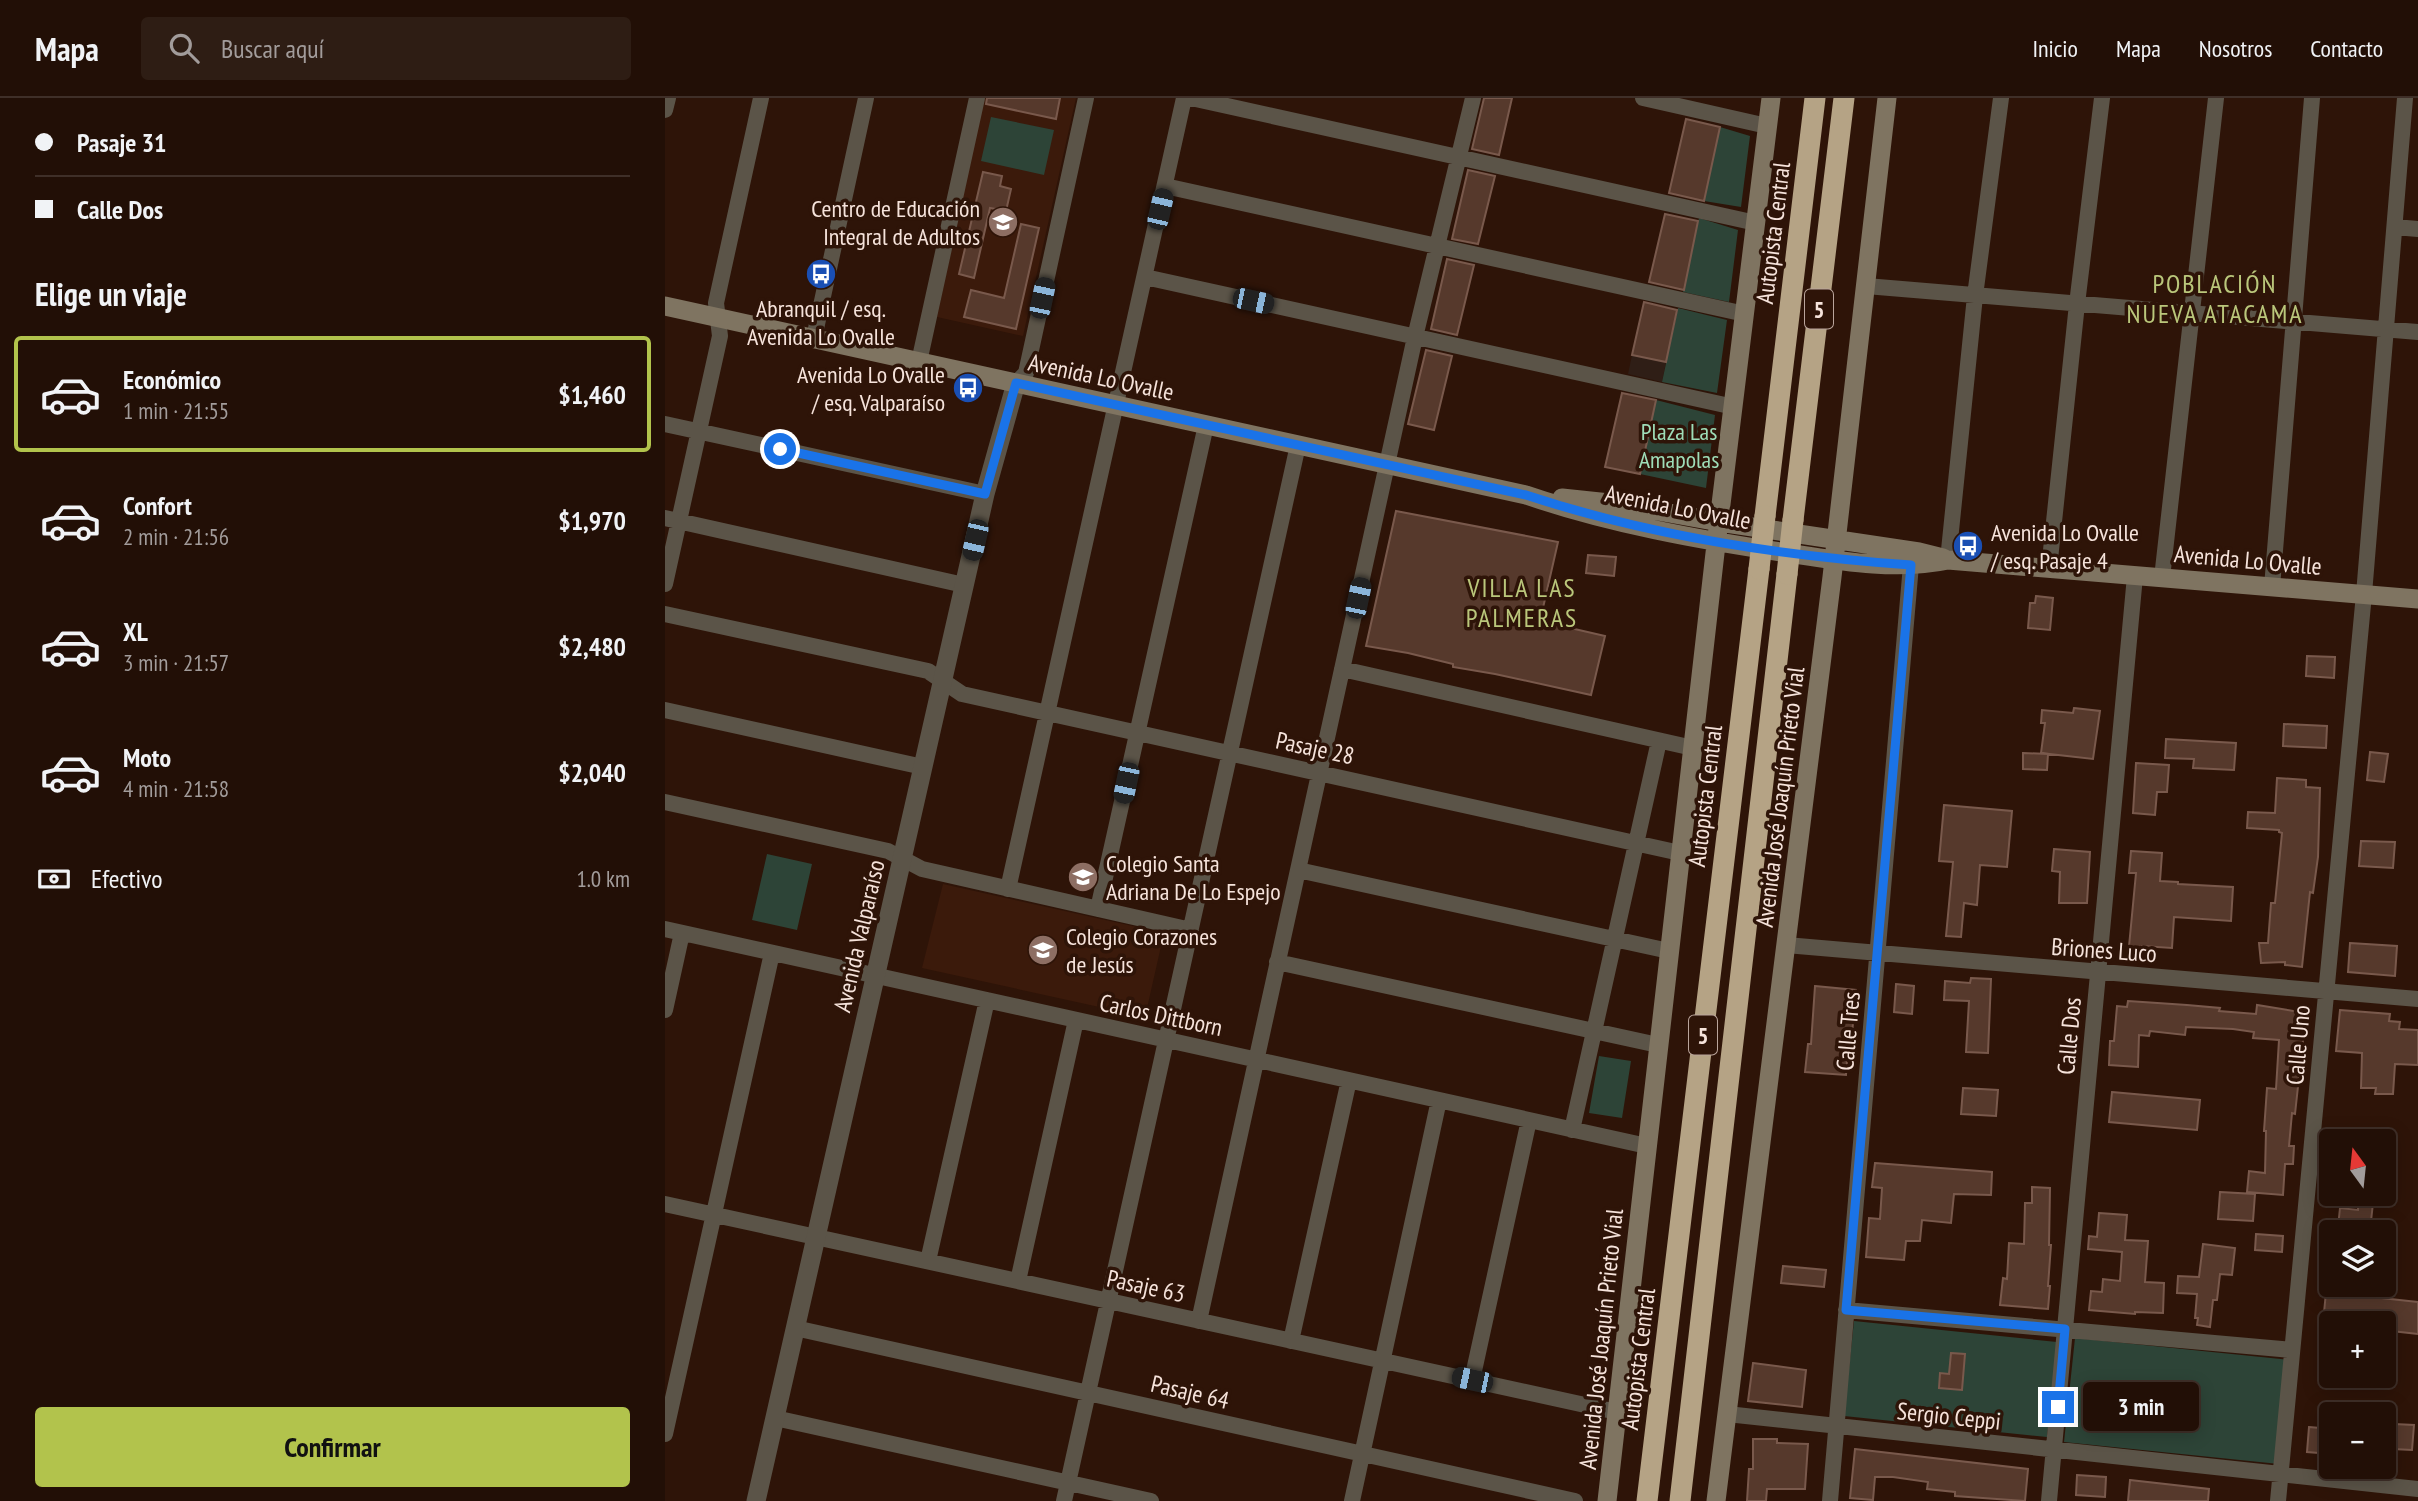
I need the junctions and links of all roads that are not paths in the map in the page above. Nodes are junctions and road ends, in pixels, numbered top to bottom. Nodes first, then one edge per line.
1 (668, 98) edge
2 (761, 98) edge
3 (866, 98) edge
4 (977, 98) edge
5 (1086, 98) edge
6 (1184, 98) edge
7 (1191, 98) edge
8 (1473, 98) edge
9 (1643, 98) edge
10 (1771, 98) edge
11 (1815, 98) edge
12 (1844, 98) edge
13 (1887, 98) edge
14 (2001, 98) edge
15 (2102, 98) edge
16 (2216, 98) edge
17 (2312, 98) edge
18 (2405, 98) edge
19 (665, 110) edge
20 (1767, 126) junction
21 (1458, 157) junction
22 (1165, 186) junction
23 (1756, 223) junction
24 (2395, 228) junction
25 (2418, 229) edge
26 (1437, 245) junction
27 (1145, 277) junction
28 (1866, 286) junction
29 (1975, 296) junction
30 (2077, 304) junction
31 (665, 306) edge
32 (1745, 314) junction
33 (2193, 314) junction
34 (717, 317) junction
35 (2294, 323) junction
36 (2386, 331) junction
37 (2418, 332) edge
38 (1415, 337) junction
39 (814, 338) junction
40 (919, 362) junction
41 (1016, 383) junction
42 (1117, 405) junction
43 (1734, 407) junction
44 (665, 424) edge
45 (1206, 425) junction
46 (699, 431) junction
47 (1298, 445) junction
48 (1388, 465) junction
49 (985, 494) junction
50 (672, 519) edge
51 (1718, 532) junction
52 (1836, 540) junction
53 (1834, 560) junction
54 (1948, 560) junction
55 (1911, 565) junction
56 (2049, 569) junction
57 (2135, 576) junction
58 (2162, 578) junction
59 (665, 584) edge
60 (964, 585) junction
61 (2272, 587) junction
62 (2364, 594) junction
63 (2418, 599) edge
64 (665, 614) edge
65 (1342, 670) junction
66 (943, 681) junction
67 (665, 710) edge
68 (1048, 713) junction
69 (1137, 733) junction
70 (1659, 741) junction
71 (1693, 748) junction
72 (1230, 753) junction
73 (923, 767) junction
74 (1319, 773) junction
75 (665, 802) edge
76 (1636, 843) junction
77 (1680, 853) junction
78 (902, 858) junction
79 (1298, 870) junction
80 (1008, 889) junction
81 (1098, 909) junction
82 (665, 929) edge
83 (1191, 930) junction
84 (682, 933) junction
85 (1615, 939) junction
86 (1786, 945) junction
87 (1669, 951) junction
88 (1877, 952) junction
89 (772, 953) junction
90 (1277, 962) junction
91 (2098, 973) junction
92 (875, 976) junction
93 (2326, 991) junction
94 (2418, 999) edge
95 (987, 1000) junction
96 (665, 1010) edge
97 (1076, 1020) junction
98 (1594, 1031) junction
99 (1167, 1040) junction
100 (1658, 1045) junction
101 (1255, 1060) junction
102 (1349, 1080) junction
103 (1439, 1100) junction
104 (1529, 1120) junction
105 (1572, 1130) junction
106 (1647, 1146) junction
107 (665, 1204) edge
108 (714, 1214) junction
109 (816, 1237) junction
110 (928, 1261) junction
111 (1018, 1281) junction
112 (1109, 1301) junction
113 (1846, 1310) junction
114 (1199, 1321) junction
115 (796, 1328) junction
116 (2065, 1329) junction
117 (1291, 1341) junction
118 (2292, 1350) junction
119 (1383, 1361) junction
120 (1472, 1380) junction
121 (1088, 1393) junction
122 (1617, 1412) junction
123 (1727, 1414) junction
124 (775, 1418) junction
125 (1836, 1426) junction
126 (665, 1434) edge
127 (2054, 1450) junction
128 (1362, 1454) junction
129 (2281, 1475) junction
130 (1068, 1483) junction
131 (2418, 1489) edge
132 (756, 1501) edge
133 (1064, 1501) edge
134 (1151, 1501) edge
135 (1352, 1501) edge
136 (1575, 1501) edge
137 (1608, 1501) edge
138 (1647, 1501) edge
139 (1680, 1501) edge
140 (1716, 1501) edge
141 (1830, 1501) edge
142 (2049, 1501) edge
143 (2278, 1501) edge

1 - 19 street
2 - 34 street
3 - 39 street
4 - 40 street
5 - 41 street
6 - 22 street
7 - 21 street
8 - 21 street
9 - 20 street
10 - 20 main road, Avenida José Joaquín Prieto Vial
11 - 138 highway, Autopista Central / 5, bridge
12 - 139 highway, 5, bridge
13 - 28 main road, Avenida José Joaquín Prieto Vial
14 - 29 street
15 - 30 street
16 - 33 street
17 - 35 street
18 - 24 street, Calle Uno
20 - 23 main road, Avenida José Joaquín Prieto Vial
21 - 23 street
21 - 26 street
22 - 26 street
22 - 27 street
23 - 32 main road, Avenida José Joaquín Prieto Vial
24 - 25 street
24 - 36 street, Calle Uno
26 - 32 street
26 - 38 street
27 - 38 street
27 - 42 street
28 - 29 street
28 - 52 main road, Avenida José Joaquín Prieto Vial
29 - 30 street
29 - 54 street
30 - 33 street
30 - 56 street
31 - 34 main road, Avenida Lo Ovalle
32 - 43 main road, Avenida José Joaquín Prieto Vial
33 - 35 street
33 - 58 street
34 - 39 main road, Avenida Lo Ovalle
34 - 46 street
35 - 36 street
35 - 61 street
36 - 37 street
36 - 62 street, Calle Uno
38 - 43 street
38 - 48 street
39 - 40 main road, Avenida Lo Ovalle
40 - 41 main road, Avenida Lo Ovalle
41 - 42 main road, Avenida Lo Ovalle
41 - 49 street, Avenida Valparaíso
42 - 45 main road, Avenida Lo Ovalle
42 - 68 street
43 - 51 main road, Avenida José Joaquín Prieto Vial
44 - 46 street
45 - 47 main road, Avenida Lo Ovalle
45 - 69 street
46 - 49 street
46 - 50 street
47 - 48 main road, Avenida Lo Ovalle
47 - 72 street
48 - 51 main road, Avenida Lo Ovalle
48 - 65 street
49 - 60 street, Avenida Valparaíso
50 - 59 street
50 - 60 street
51 - 52 main road, Avenida Lo Ovalle
51 - 53 main road, Avenida Lo Ovalle
51 - 71 main road, Avenida José Joaquín Prieto Vial
52 - 53 main road, Avenida José Joaquín Prieto Vial
52 - 54 main road, Avenida Lo Ovalle
53 - 55 main road, Avenida Lo Ovalle
53 - 86 main road, Avenida José Joaquín Prieto Vial
54 - 55 main road, Avenida Lo Ovalle
54 - 56 main road, Avenida Lo Ovalle
55 - 88 street, Calle Tres
56 - 57 main road, Avenida Lo Ovalle
57 - 58 main road, Avenida Lo Ovalle
57 - 91 street, Calle Dos
58 - 61 main road, Avenida Lo Ovalle
60 - 66 street, Avenida Valparaíso
61 - 62 main road, Avenida Lo Ovalle
62 - 63 main road, Avenida Lo Ovalle
62 - 93 street, Calle Uno
64 - 66 street, Pasaje 28
65 - 70 street
65 - 74 street
66 - 68 street, Pasaje 28
66 - 73 street, Avenida Valparaíso
67 - 73 street
68 - 69 street, Pasaje 28
68 - 80 street
69 - 72 street, Pasaje 28
69 - 81 street
70 - 71 street
70 - 76 street
71 - 77 main road, Avenida José Joaquín Prieto Vial
72 - 74 street, Pasaje 28
72 - 83 street
73 - 78 street, Avenida Valparaíso
74 - 76 street, Pasaje 28
74 - 79 street
75 - 78 street
76 - 77 street, Pasaje 28
76 - 85 street
77 - 87 main road, Avenida José Joaquín Prieto Vial
78 - 80 street
78 - 92 street, Avenida Valparaíso
79 - 85 street
79 - 90 street
80 - 81 street
81 - 83 street
82 - 84 street, Carlos Dittborn
83 - 99 street
84 - 89 street, Carlos Dittborn
84 - 96 street
85 - 87 street
85 - 98 street
86 - 88 street, Briones Luco
86 - 123 main road, Avenida José Joaquín Prieto Vial
87 - 100 main road, Avenida José Joaquín Prieto Vial
88 - 91 street, Briones Luco
88 - 113 street, Calle Tres
89 - 92 street, Carlos Dittborn
89 - 108 street
90 - 98 street
90 - 101 street
91 - 93 street, Briones Luco
91 - 116 street, Calle Dos
92 - 95 street, Carlos Dittborn
92 - 109 street, Avenida Valparaíso
93 - 94 street, Briones Luco
93 - 118 street, Calle Uno
95 - 97 street, Carlos Dittborn
95 - 110 street
97 - 99 street, Carlos Dittborn
97 - 111 street
98 - 100 street
98 - 105 street
99 - 101 street, Carlos Dittborn
99 - 112 street
100 - 106 main road, Avenida José Joaquín Prieto Vial
101 - 102 street, Carlos Dittborn
101 - 114 street
102 - 103 street, Carlos Dittborn
102 - 117 street
103 - 104 street, Carlos Dittborn
103 - 119 street
104 - 105 street, Carlos Dittborn
104 - 120 street
105 - 106 street, Carlos Dittborn
106 - 122 main road, Avenida José Joaquín Prieto Vial
107 - 108 street, Pasaje 63
108 - 109 street, Pasaje 63
108 - 126 street
109 - 110 street, Pasaje 63
109 - 115 street, Avenida Valparaíso
110 - 111 street, Pasaje 63
111 - 112 street, Pasaje 63
112 - 114 street, Pasaje 63
112 - 121 street
113 - 116 street
113 - 125 street, Calle Tres
114 - 117 street, Pasaje 63
115 - 121 street, Pasaje 64
115 - 124 street, Avenida Valparaíso
116 - 118 street
116 - 127 street, Calle Dos
117 - 119 street, Pasaje 63
118 - 129 street, Calle Uno
119 - 120 street, Pasaje 63
119 - 128 street
120 - 122 street, Pasaje 63
121 - 128 street, Pasaje 64
121 - 130 street
122 - 137 main road, Avenida José Joaquín Prieto Vial
123 - 125 street, Sergio Ceppi
123 - 140 main road, Avenida José Joaquín Prieto Vial
124 - 130 street
124 - 132 street, Avenida Valparaíso
125 - 127 street, Sergio Ceppi
125 - 141 street, Calle Tres
127 - 129 street, Sergio Ceppi
127 - 142 street, Calle Dos
128 - 135 street
128 - 136 street, Pasaje 64
129 - 131 street, Sergio Ceppi
129 - 143 street, Calle Uno
130 - 133 street
130 - 134 street

